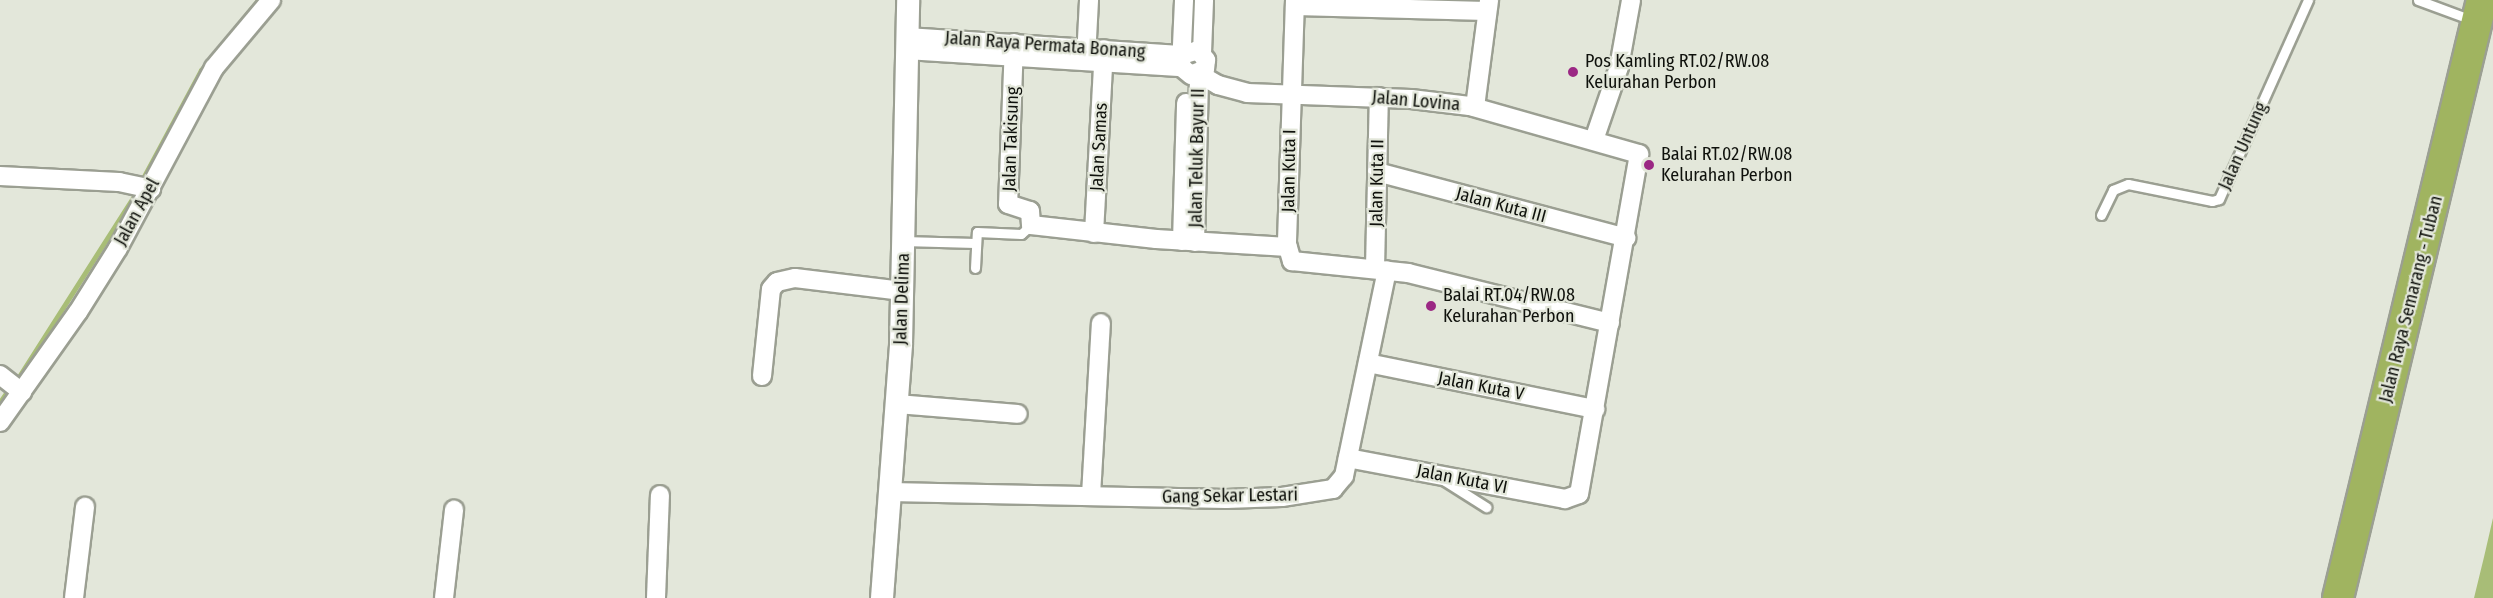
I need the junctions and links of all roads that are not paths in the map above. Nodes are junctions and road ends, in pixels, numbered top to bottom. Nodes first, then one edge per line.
1 (271, 0) edge
2 (908, 0) edge
3 (1089, 0) edge
4 (1184, 0) edge
5 (1204, 0) edge
6 (1631, 0) edge
7 (2308, 0) edge
8 (2418, 0) edge
9 (1295, 3) edge
10 (1488, 5) edge
11 (2479, 11) edge
12 (907, 43) junction
13 (1014, 50) junction
14 (1095, 54) junction
15 (1187, 68) junction
16 (1291, 95) junction
17 (1378, 97) junction
18 (1475, 107) junction
19 (1594, 140) junction
20 (1377, 172) junction
21 (0, 177) edge
22 (151, 189) junction
23 (2101, 214) dead end
24 (1031, 225) junction
25 (1095, 233) junction
26 (1626, 238) junction
27 (903, 241) junction
28 (1189, 242) junction
29 (975, 243) junction
30 (1288, 247) junction
31 (975, 268) dead end
32 (1381, 269) junction
33 (902, 291) junction
34 (1101, 323) dead end
35 (1610, 323) junction
36 (1368, 363) junction
37 (0, 375) edge
38 (762, 376) dead end
39 (22, 392) junction
40 (897, 404) junction
41 (1595, 409) junction
42 (1018, 414) dead end
43 (0, 422) edge
44 (1348, 458) junction
45 (1430, 472) junction
46 (890, 492) junction
47 (660, 495) dead end
48 (1091, 495) junction
49 (85, 507) dead end
50 (1486, 507) dead end
51 (454, 510) dead end
52 (74, 598) edge
53 (444, 598) edge
54 (656, 598) edge
55 (882, 598) edge
56 (2338, 598) edge

1 - 22 street, Jalan Apel
2 - 12 street, Jalan Delima
3 - 14 street, Jalan Samas
4 - 15 street, Jalan Teluk Bayur II
5 - 15 street
6 - 19 street
7 - 23 lane, Jalan Untung
8 - 11 lane
9 - 10 street
9 - 16 street, Jalan Kuta I
10 - 18 street
11 - 56 highway, Jalan Raya Semarang - Tuban
12 - 13 street, Jalan Raya Permata Bonang
12 - 27 street, Jalan Delima
13 - 14 street, Jalan Raya Permata Bonang
13 - 24 street, Jalan Takisung
14 - 15 street, Jalan Raya Permata Bonang
14 - 25 street, Jalan Samas
15 - 16 street, Jalan Lovina
15 - 28 street, Jalan Teluk Bayur II
16 - 17 street, Jalan Lovina
16 - 30 street, Jalan Kuta I
17 - 18 street, Jalan Lovina
17 - 20 street, Jalan Kuta II
18 - 19 street, Jalan Lovina
19 - 26 street, Jalan Lovina
20 - 26 street, Jalan Kuta III
20 - 32 street, Jalan Kuta II
21 - 22 street
22 - 39 street, Jalan Apel
24 - 25 street
24 - 29 lane
25 - 28 street
26 - 35 street
27 - 29 lane
27 - 33 street, Jalan Delima
28 - 30 street
29 - 31 lane
30 - 32 street
32 - 35 street
32 - 36 street, Jalan Kuta II
33 - 38 street
33 - 40 street, Jalan Delima
34 - 48 street
35 - 41 street
36 - 41 street, Jalan Kuta V
36 - 44 street, Jalan Kuta II
37 - 39 street
39 - 43 street, Jalan Apel
40 - 42 street
40 - 46 street, Jalan Delima
41 - 45 street, Jalan Kuta VI
44 - 45 street, Jalan Kuta VI
44 - 48 street, Gang Sekar Lestari
45 - 50 lane
46 - 48 street, Gang Sekar Lestari
46 - 55 street, Jalan Delima
47 - 54 street
49 - 52 street
51 - 53 street

